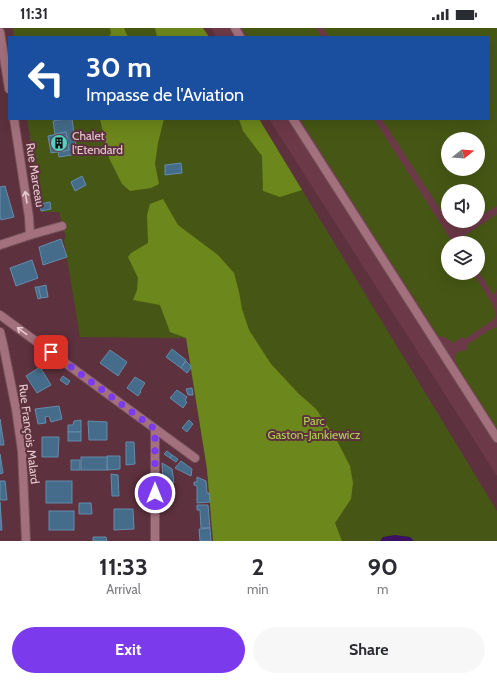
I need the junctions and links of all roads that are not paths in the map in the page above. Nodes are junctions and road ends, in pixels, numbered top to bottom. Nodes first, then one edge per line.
1 (0, 32) edge
2 (8, 83) edge
3 (14, 120) edge
4 (294, 120) edge
5 (62, 226) dead end
6 (30, 235) junction
7 (0, 245) edge
8 (0, 315) edge
9 (0, 332) edge
10 (155, 429) junction
11 (497, 438) edge
12 (195, 458) dead end
13 (26, 541) edge
14 (155, 541) edge

1 - 2 street
6 -> 3 street, Rue Marceau
4 - 11 street
5 - 6 street
6 - 7 street
10 -> 8 street
9 - 13 street, Rue François Malard
10 - 12 street
10 - 14 street

